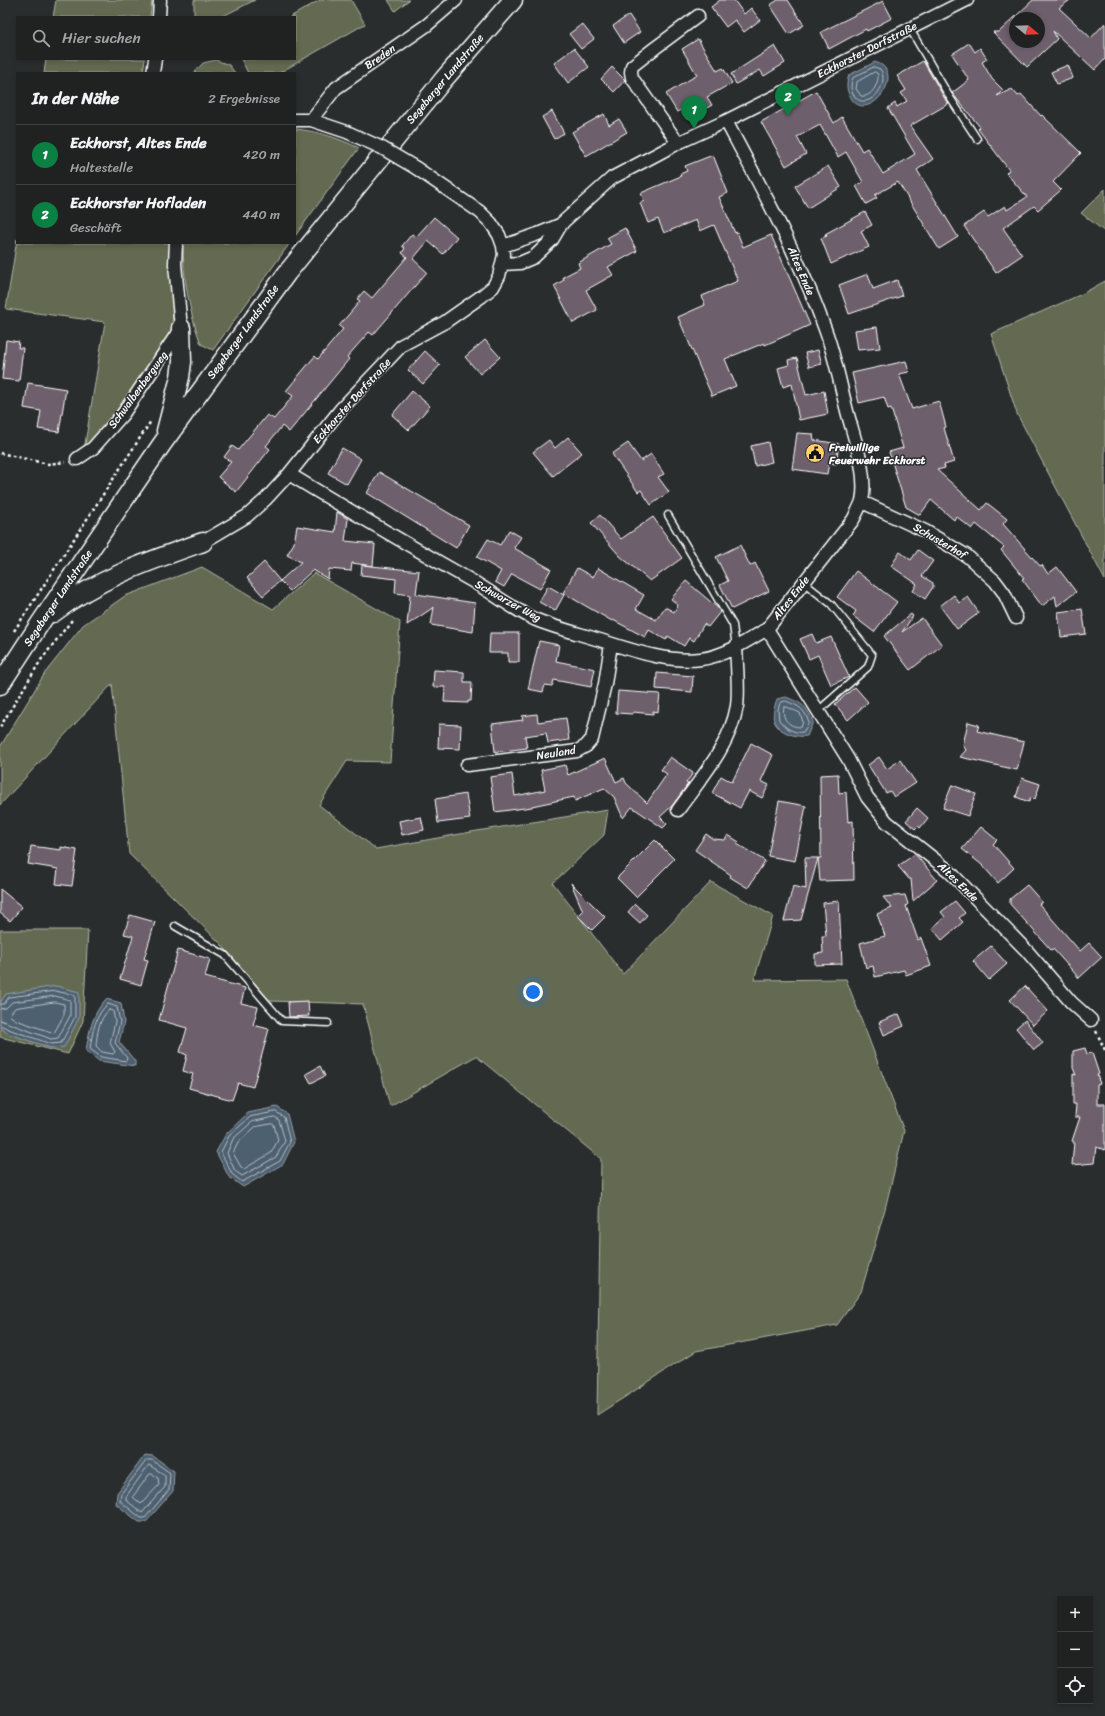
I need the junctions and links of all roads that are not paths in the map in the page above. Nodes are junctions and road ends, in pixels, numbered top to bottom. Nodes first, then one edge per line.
1 (160, 0) edge
2 (456, 0) edge
3 (513, 0) edge
4 (967, 0) edge
5 (159, 16) edge
6 (698, 16) dead end
7 (910, 29) junction
8 (155, 60) edge
9 (153, 72) edge
10 (296, 120) edge
11 (311, 120) junction
12 (726, 120) junction
13 (977, 139) dead end
14 (678, 143) junction
15 (562, 223) junction
16 (176, 244) edge
17 (503, 246) junction
18 (503, 264) junction
19 (182, 328) junction
20 (162, 444) junction
21 (77, 459) road end
22 (289, 474) junction
23 (862, 502) junction
24 (668, 515) dead end
25 (202, 542) joint
26 (803, 582) junction
27 (1016, 618) dead end
28 (41, 622) junction
29 (767, 629) junction
30 (612, 644) junction
31 (736, 648) junction
32 (0, 685) edge
33 (818, 711) junction
34 (467, 765) dead end
35 (678, 810) dead end
36 (175, 926) dead end
37 (1091, 1020) road end
38 (328, 1023) dead end

1 - 5 street
2 - 11 street, Breden
3 - 20 main road, Segeberger Landstraße
4 - 7 street, Eckhorster Dorfstraße
6 - 14 street
7 - 12 street, Eckhorster Dorfstraße
7 - 13 lane
8 - 9 street
10 - 11 street
11 - 17 street, bridge
12 - 14 street, Eckhorster Dorfstraße
12 - 23 street, Altes Ende
14 - 15 street, Eckhorster Dorfstraße
15 - 17 street, Eckhorster Dorfstraße
15 - 18 street, Eckhorster Dorfstraße
16 - 19 street
17 - 18 street, Eckhorster Dorfstraße
18 - 22 street, Eckhorster Dorfstraße
19 - 20 main road
19 - 21 street, Schwalbenbergweg
20 - 28 main road, Segeberger Landstraße
22 - 25 street, Eckhorster Dorfstraße
22 - 30 street, Schwarzer Weg
23 - 26 street, Altes Ende
23 - 27 street, Schusterhof
24 - 31 lane
25 - 28 main road
26 - 29 street, Altes Ende
26 - 33 lane
28 - 32 main road, Segeberger Landstraße
29 - 31 street, Schwarzer Weg
29 - 33 street, Altes Ende
30 - 31 street, Schwarzer Weg
30 - 34 street, Neuland
31 - 35 street
33 - 37 street, Altes Ende
36 - 38 lane

